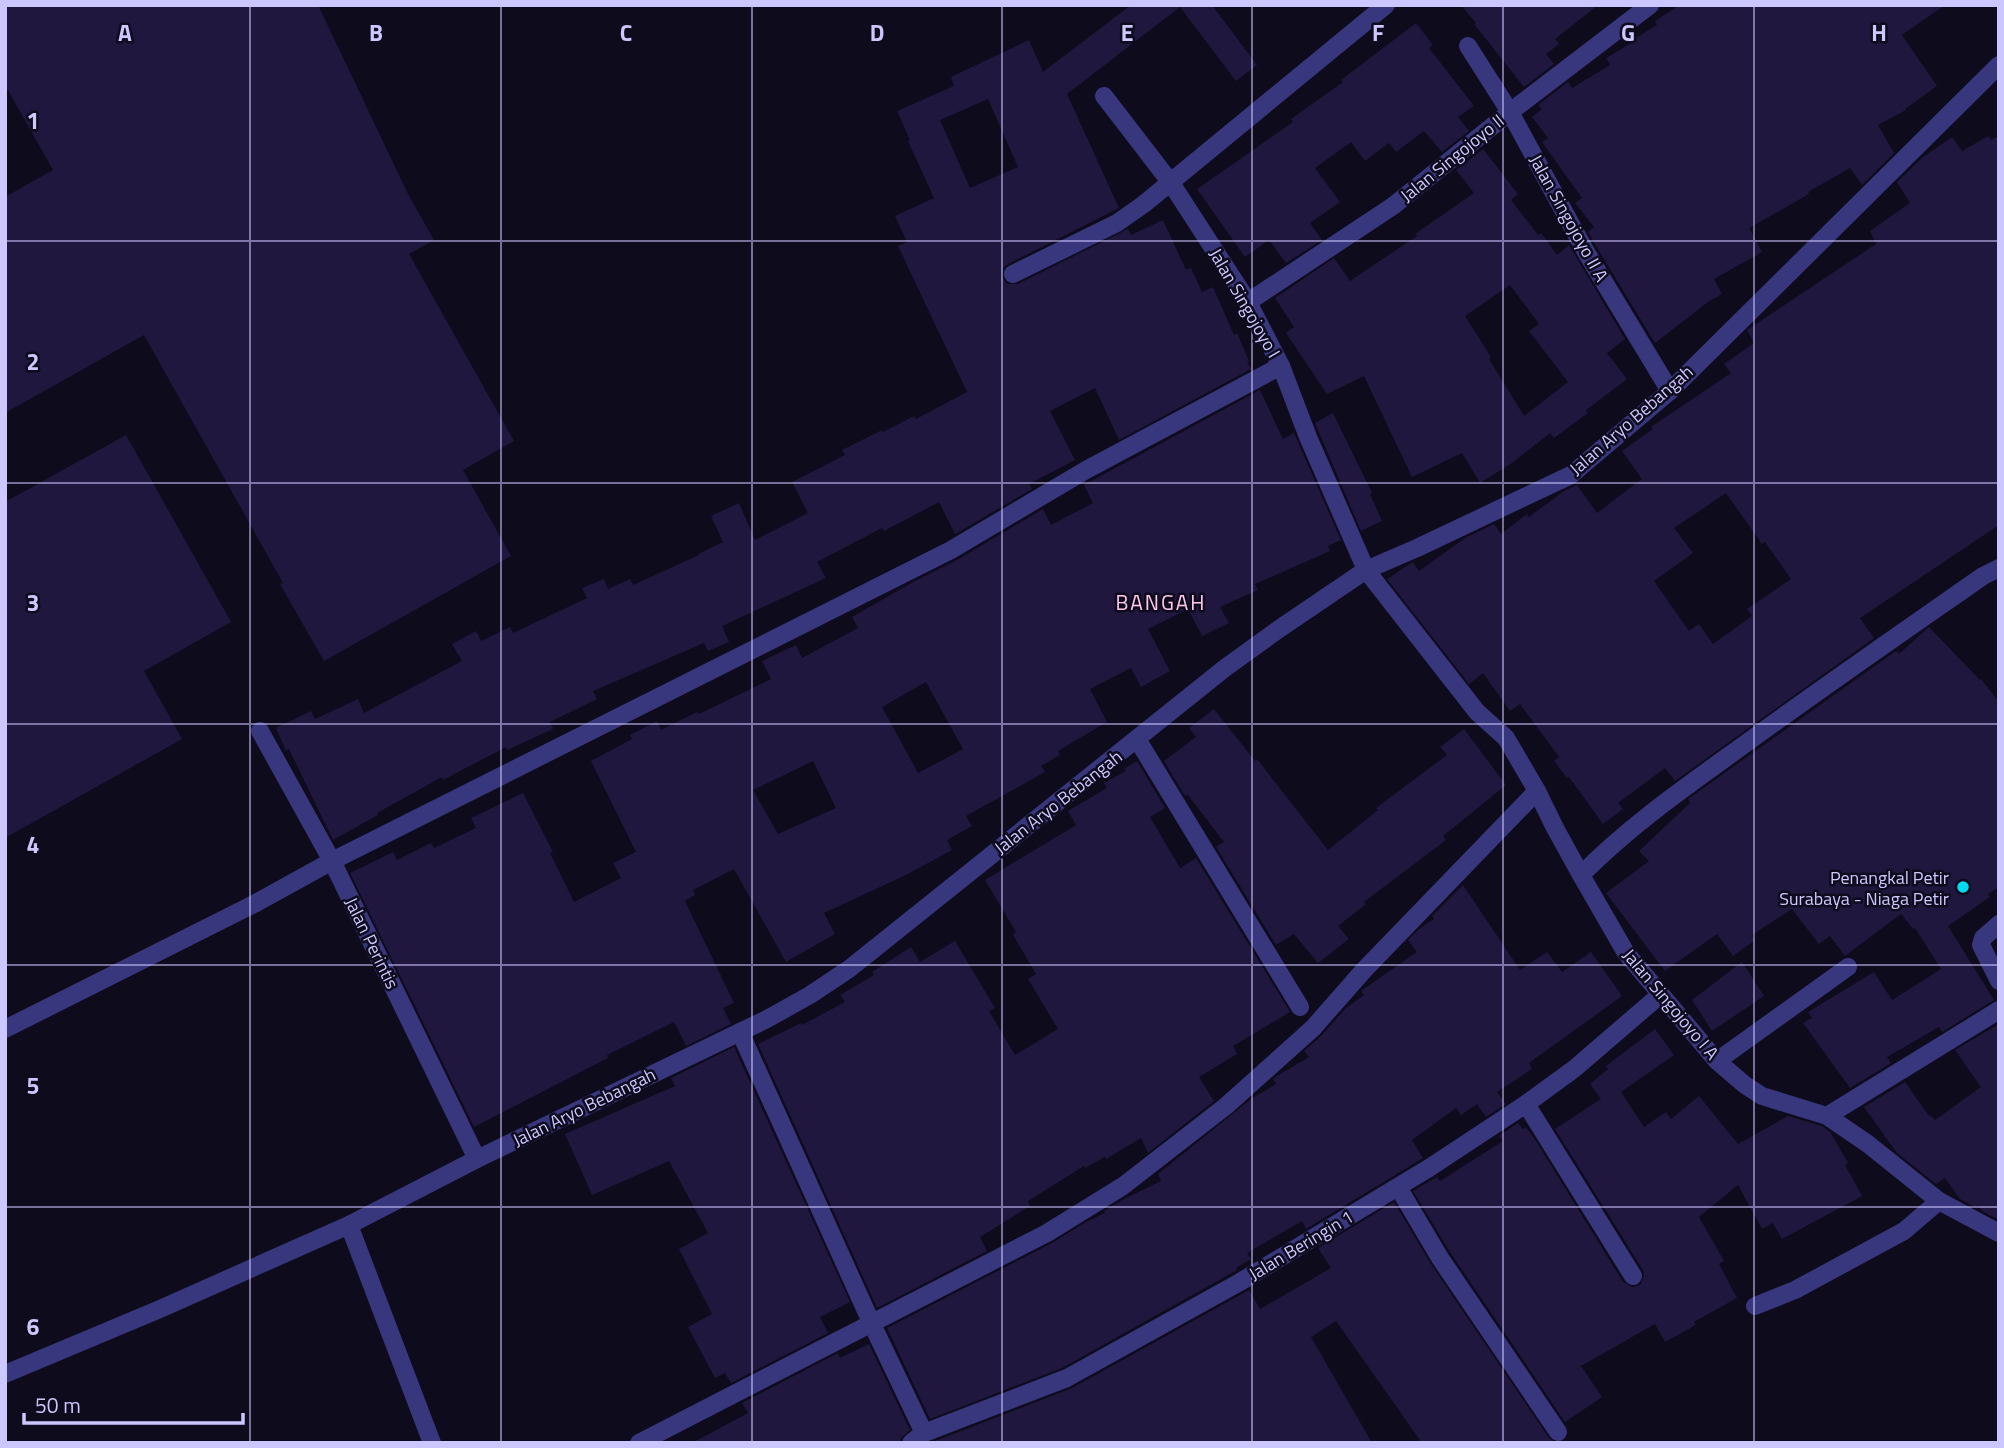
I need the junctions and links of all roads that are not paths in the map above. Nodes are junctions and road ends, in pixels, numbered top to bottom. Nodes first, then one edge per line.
1 (1386, 5) edge
2 (1650, 5) edge
3 (1468, 46) dead end
4 (1999, 65) edge
5 (1104, 96) dead end
6 (1510, 112) junction
7 (1171, 183) junction
8 (1013, 274) dead end
9 (1248, 302) junction
10 (1281, 366) junction
11 (1670, 391) junction
12 (1999, 568) edge
13 (1366, 570) junction
14 (260, 731) dead end
15 (1137, 739) junction
16 (1538, 791) junction
17 (332, 861) junction
18 (1581, 876) junction
19 (1999, 924) edge
20 (1848, 967) dead end
21 (1999, 981) edge
22 (1660, 995) junction
23 (1300, 1007) dead end
24 (1999, 1010) edge
25 (5, 1029) edge
26 (740, 1032) junction
27 (1717, 1061) junction
28 (1525, 1104) junction
29 (1828, 1116) junction
30 (477, 1159) junction
31 (1398, 1187) junction
32 (1938, 1201) junction
33 (349, 1224) junction
34 (1999, 1233) edge
35 (1633, 1276) dead end
36 (1755, 1306) dead end
37 (871, 1322) junction
38 (5, 1374) edge
39 (1558, 1432) dead end
40 (918, 1438) edge
41 (432, 1443) edge
42 (639, 1443) edge

1 - 7 street
2 - 6 street, Jalan Singojoyo II
3 - 6 street, Jalan Singojoyo II A
4 - 11 street, Jalan Aryo Bebangah
5 - 7 street, Jalan Singojoyo I
6 - 9 street, Jalan Singojoyo II
6 - 11 street, Jalan Singojoyo II A
7 - 8 street
7 - 9 street, Jalan Singojoyo I
9 - 10 street, Jalan Singojoyo I
10 - 13 street, Jalan Singojoyo I
10 - 17 street
11 - 13 street, Jalan Aryo Bebangah
12 - 18 street
13 - 15 street, Jalan Aryo Bebangah
13 - 16 street, Jalan Singojoyo I A
14 - 17 street, Jalan Perintis
15 - 23 street
15 - 26 street, Jalan Aryo Bebangah
16 - 18 street, Jalan Singojoyo I A
16 - 37 street
17 - 25 street
17 - 30 street, Jalan Perintis
18 - 22 street, Jalan Singojoyo I A
19 - 21 street
20 - 27 street
22 - 27 street, Jalan Singojoyo I A
22 - 28 street, Jalan Beringin 1
24 - 29 street
26 - 30 street, Jalan Aryo Bebangah
26 - 37 street
27 - 29 street, Jalan Singojoyo I A
28 - 31 street, Jalan Beringin 1
28 - 35 street
29 - 32 street, Jalan Singojoyo I A
30 - 33 street, Jalan Aryo Bebangah
31 - 39 street
31 - 40 street, Jalan Beringin 1
32 - 34 street, Jalan Singojoyo I A
32 - 36 street
33 - 38 street, Jalan Aryo Bebangah
33 - 41 street
37 - 40 street
37 - 42 street

